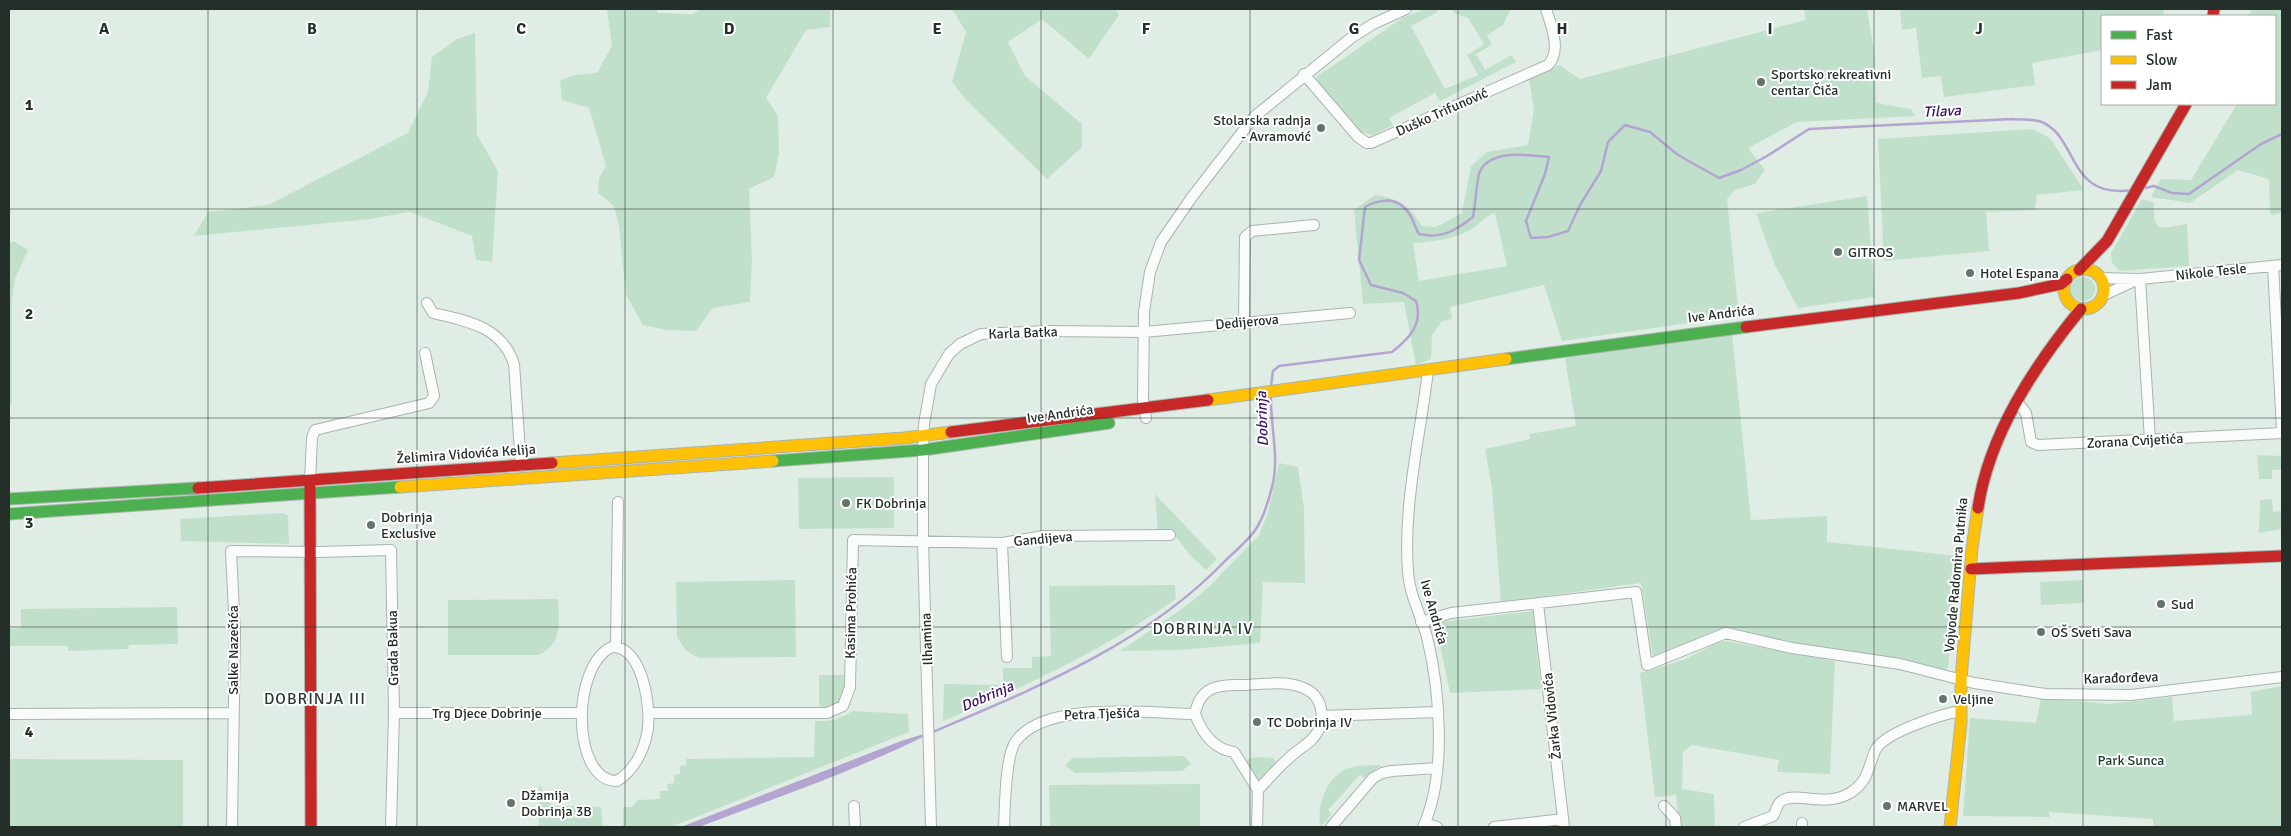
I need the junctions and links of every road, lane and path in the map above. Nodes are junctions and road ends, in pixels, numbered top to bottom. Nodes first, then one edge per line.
1 (1406, 9) edge
2 (1546, 9) edge
3 (1304, 74) junction
4 (2185, 105) edge
5 (1314, 225) dead end
6 (2107, 241) junction
7 (2278, 265) edge
8 (2079, 270) junction
9 (2100, 278) junction
10 (2066, 279) junction
11 (2140, 279) junction
12 (2020, 293) junction
13 (2102, 296) junction
14 (2067, 300) junction
15 (427, 304) dead end
16 (2081, 309) junction
17 (1350, 313) dead end
18 (1244, 322) junction
19 (1144, 332) junction
20 (2053, 343) junction
21 (425, 352) dead end
22 (1428, 371) junction
23 (2018, 403) junction
24 (1145, 413) junction
25 (2282, 429) edge
26 (2282, 433) edge
27 (924, 435) junction
28 (2150, 440) junction
29 (923, 450) junction
30 (521, 466) junction
31 (310, 481) junction
32 (310, 494) junction
33 (9, 499) edge
34 (618, 502) dead end
35 (9, 514) edge
36 (1170, 535) dead end
37 (923, 542) junction
38 (1002, 542) junction
39 (310, 552) junction
40 (2282, 556) edge
41 (1970, 569) junction
42 (1538, 604) junction
43 (1421, 622) junction
44 (616, 647) junction
45 (1008, 658) dead end
46 (2282, 677) edge
47 (1961, 680) junction
48 (1961, 710) junction
49 (581, 712) junction
50 (1438, 712) junction
51 (232, 713) junction
52 (394, 713) junction
53 (649, 713) junction
54 (9, 714) edge
55 (1195, 714) junction
56 (1322, 716) junction
57 (1437, 768) junction
58 (1258, 790) junction
59 (854, 806) dead end
60 (1664, 806) dead end
61 (1563, 823) edge
62 (1424, 825) edge
63 (232, 827) edge
64 (311, 827) edge
65 (391, 827) edge
66 (855, 827) edge
67 (931, 827) edge
68 (1004, 827) edge
69 (1257, 827) edge
70 (1331, 827) edge
71 (1437, 827) edge
72 (1494, 827) edge
73 (1676, 827) edge
74 (1744, 827) edge
75 (1950, 827) edge

1 - 3 street
2 - 3 street, Duško Trifunović
3 - 19 street
4 - 6 main road
5 - 18 street
6 - 8 main road
6 - 9 main road
7 - 11 street, Nikole Tesle
7 - 25 street
8 - 9 main road
8 - 10 main road
9 - 11 street, Nikole Tesle
9 - 13 main road
10 - 12 main road, Ive Andrića
10 - 14 main road
11 - 13 street, Nikole Tesle
11 - 28 street
12 - 14 main road, Ive Andrića
12 - 22 main road, Ive Andrića
13 - 16 main road
14 - 16 main road
14 - 20 main road, Vojvode Radomira Putnika
15 - 30 street
16 - 20 main road, Vojvode Radomira Putnika
17 - 18 street, Dedijerova
18 - 19 street, Dedijerova
19 - 24 street
19 - 27 street, Karla Batka
20 - 23 main road, Vojvode Radomira Putnika
21 - 31 street
22 - 24 main road, Ive Andrića
22 - 43 street, Ive Andrića
23 - 28 street, Zorana Cvijetića
23 - 41 main road, Vojvode Radomira Putnika
24 - 27 main road, Ive Andrića
24 - 29 main road, Ive Andrića
26 - 28 street, Zorana Cvijetića
27 - 29 street, Karla Batka
27 - 30 main road, Želimira Vidovića Kelija
29 - 32 main road
29 - 37 street, Ilhamina
30 - 31 main road, Želimira Vidovića Kelija
31 - 32 main road
31 - 33 main road, Želimira Vidovića Kelija
32 - 35 main road
32 - 39 main road
34 - 44 street
36 - 38 street, Gandijeva
37 - 38 street
37 - 53 street, Kasima Prohića
37 - 67 street, Ilhamina
38 - 45 street, Gandijeva
39 - 51 street, Salke Nazečića
39 - 52 street, Grada Bakua
39 - 64 main road
40 - 41 main road
41 - 47 main road, Vojvode Radomira Putnika
42 - 43 street
42 - 47 street, Karađorđeva
42 - 61 street, Žarka Vidovića
43 - 50 street, Ive Andrića
44 - 49 street
44 - 53 street
46 - 47 street, Karađorđeva
47 - 48 main road, Vojvode Radomira Putnika
48 - 74 street
48 - 75 main road, Vojvode Radomira Putnika
49 - 52 street, Trg Djece Dobrinje
49 - 53 street
50 - 56 street
50 - 57 street, Ive Andrića
51 - 54 street
51 - 63 street, Salke Nazečića
52 - 65 street, Grada Bakua
55 - 56 street
55 - 58 street
55 - 68 street, Petra Tješića
56 - 58 street
57 - 62 street, Ive Andrića
57 - 70 street
58 - 69 street
59 - 66 street
60 - 73 street
61 - 72 street
62 - 71 street

